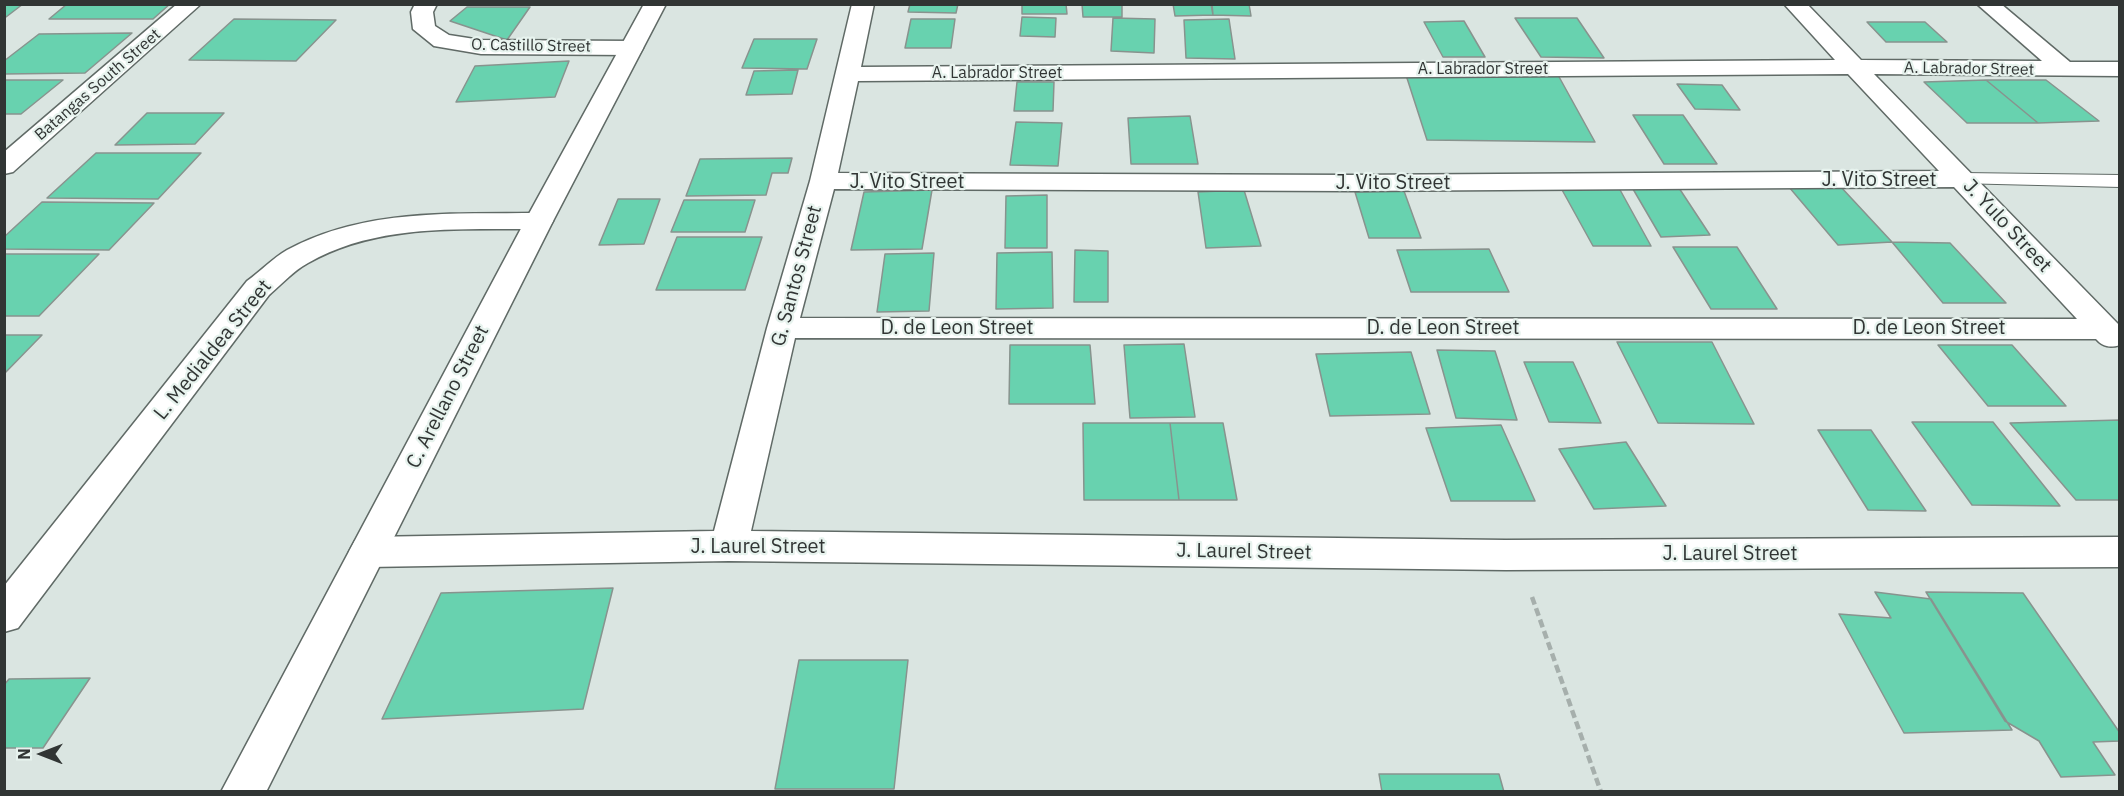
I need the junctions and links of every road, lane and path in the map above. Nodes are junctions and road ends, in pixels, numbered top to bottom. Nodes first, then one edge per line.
1 (191, 4) edge
2 (426, 4) edge
3 (655, 4) edge
4 (863, 4) edge
5 (1794, 4) edge
6 (1987, 4) edge
7 (632, 48) junction
8 (1852, 67) junction
9 (2120, 69) edge
10 (2066, 70) junction
11 (847, 74) junction
12 (4, 166) edge
13 (1964, 179) junction
14 (823, 181) junction
15 (2120, 181) edge
16 (539, 221) junction
17 (782, 328) junction
18 (2112, 337) edge
19 (729, 546) junction
20 (368, 552) junction
21 (2120, 552) edge
22 (1517, 555) junction
23 (4, 616) edge
24 (243, 792) edge
25 (1601, 792) edge

1 - 12 street, Batangas South Street
2 - 7 street, O. Castillo Street
3 - 7 street, C. Arellano Street
4 - 11 street, G. Santos Street
5 - 8 street, J. Yulo Street
6 - 10 street
7 - 16 street, C. Arellano Street
8 - 10 street, A. Labrador Street
8 - 11 street, A. Labrador Street
8 - 13 street, J. Yulo Street
9 - 10 street, A. Labrador Street
11 - 14 street, G. Santos Street
13 - 14 street, J. Vito Street
13 - 15 lane
13 - 18 street, J. Yulo Street
14 - 17 street, G. Santos Street
16 - 20 street, C. Arellano Street
16 - 23 street, L. Medialdea Street
17 - 18 street, D. de Leon Street
17 - 19 street, G. Santos Street
19 - 20 street, J. Laurel Street
19 - 22 street, J. Laurel Street
20 - 24 street, C. Arellano Street
21 - 22 street, J. Laurel Street
22 - 25 path

